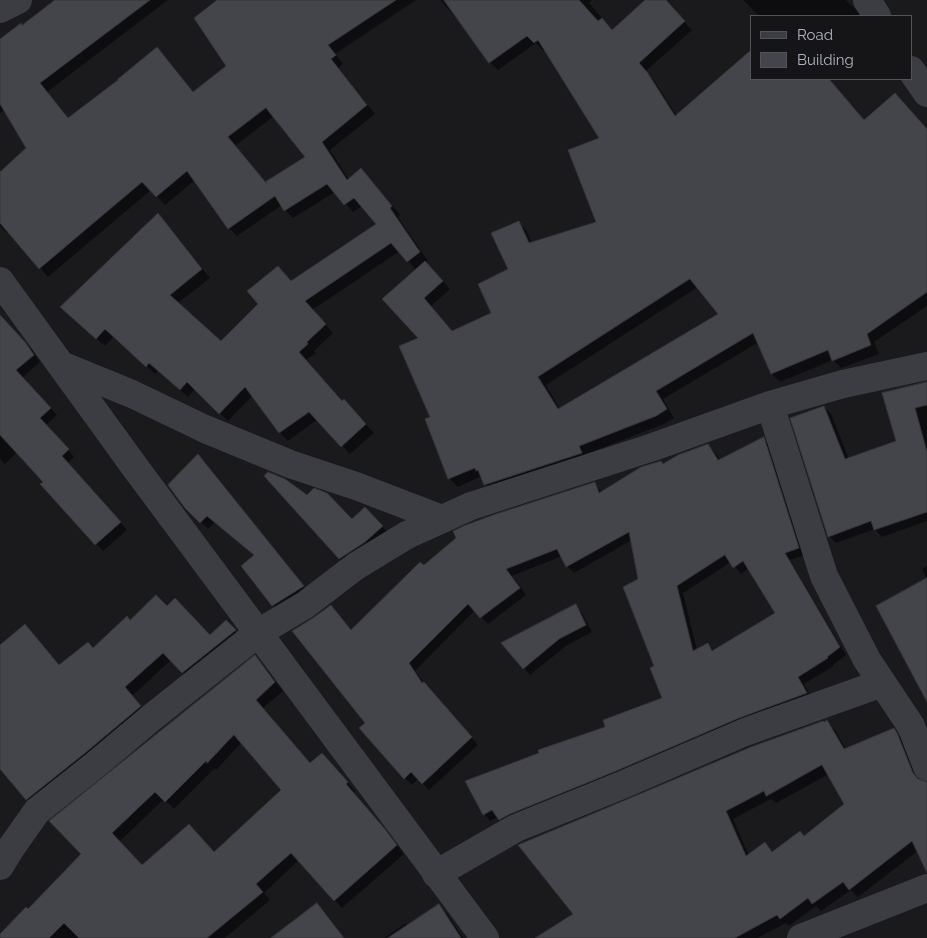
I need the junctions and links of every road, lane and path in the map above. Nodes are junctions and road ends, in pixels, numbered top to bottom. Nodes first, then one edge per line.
1 (18, 0) edge
2 (868, 0) edge
3 (0, 9) edge
4 (876, 15) edge
5 (912, 72) edge
6 (927, 94) edge
7 (0, 281) edge
8 (61, 365) junction
9 (927, 366) edge
10 (770, 405) junction
11 (442, 519) junction
12 (258, 634) junction
13 (882, 683) junction
14 (927, 767) edge
15 (0, 866) edge
16 (436, 874) junction
17 (927, 888) edge
18 (485, 938) edge
19 (801, 938) edge

1 - 3 street
2 - 4 street
5 - 6 street
7 - 8 street
8 - 11 street
8 - 12 street
9 - 10 street
10 - 11 street
10 - 13 street
11 - 12 street
12 - 15 street
12 - 16 street
13 - 14 street
13 - 16 street
16 - 18 street
17 - 19 street

